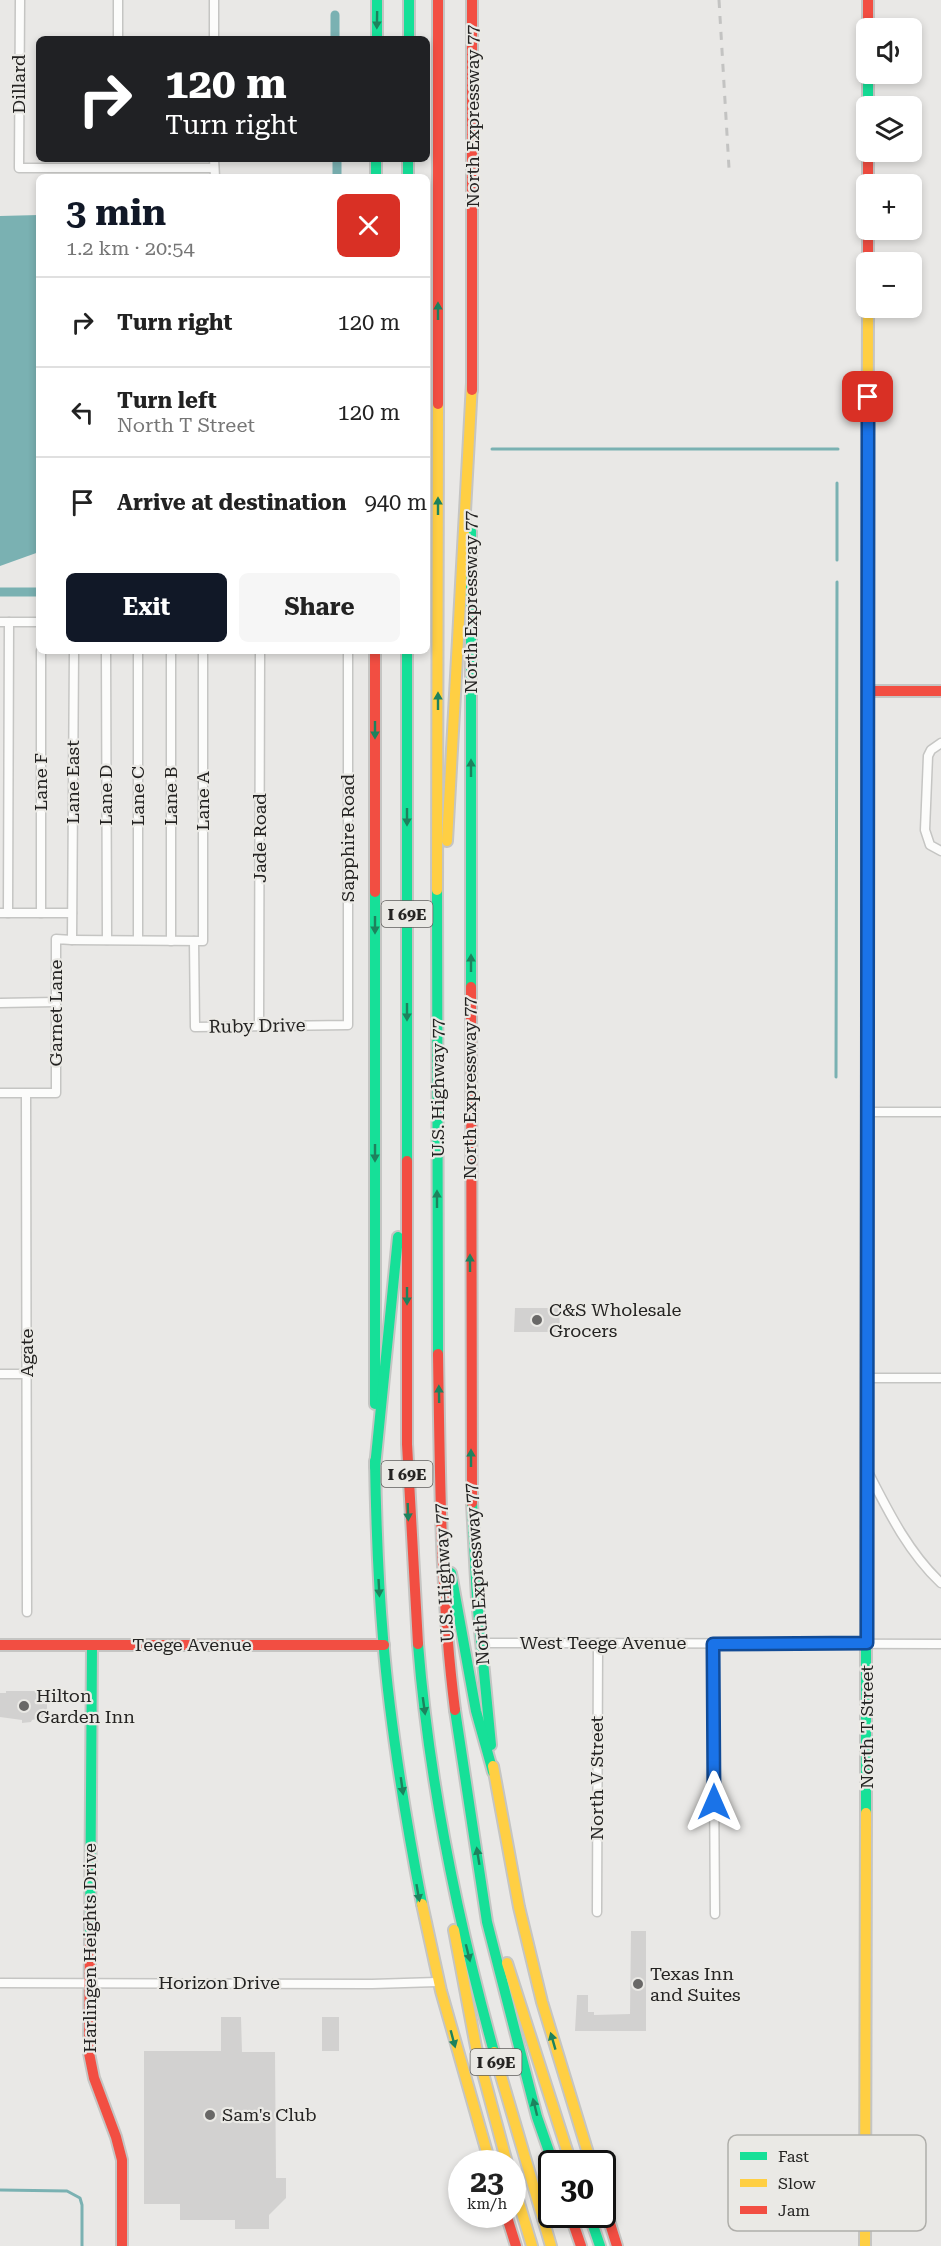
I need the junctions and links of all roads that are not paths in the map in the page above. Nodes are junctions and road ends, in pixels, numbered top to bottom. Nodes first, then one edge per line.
1 (20, 0) edge
2 (118, 0) edge
3 (214, 0) edge
4 (377, 0) edge
5 (409, 0) edge
6 (438, 0) edge
7 (472, 0) edge
8 (868, 0) edge
9 (868, 18) edge
10 (409, 34) edge
11 (118, 36) edge
12 (214, 36) edge
13 (377, 36) edge
14 (117, 163) edge
15 (214, 168) edge
16 (868, 318) edge
17 (472, 383) junction
18 (5, 622) edge
19 (36, 622) edge
20 (41, 654) edge
21 (74, 654) edge
22 (106, 654) edge
23 (138, 654) edge
24 (171, 654) edge
25 (203, 654) edge
26 (260, 654) edge
27 (348, 654) edge
28 (375, 654) edge
29 (401, 654) edge
30 (407, 654) edge
31 (868, 691) junction
32 (941, 691) edge
33 (941, 743) edge
34 (407, 759) junction
35 (941, 851) edge
36 (4, 913) edge
37 (40, 913) junction
38 (72, 913) junction
39 (72, 939) junction
40 (107, 940) junction
41 (138, 940) junction
42 (171, 941) junction
43 (194, 941) junction
44 (438, 970) junction
45 (0, 1002) edge
46 (56, 1002) junction
47 (348, 1025) joint
48 (259, 1026) junction
49 (407, 1070) junction
50 (0, 1093) edge
51 (26, 1094) junction
52 (868, 1112) junction
53 (941, 1112) edge
54 (0, 1374) edge
55 (28, 1374) junction
56 (867, 1378) junction
57 (941, 1378) edge
58 (375, 1467) junction
59 (867, 1470) junction
60 (441, 1515) junction
61 (941, 1583) edge
62 (27, 1612) dead end
63 (481, 1643) junction
64 (598, 1643) junction
65 (867, 1643) junction
66 (713, 1644) junction
67 (941, 1644) edge
68 (0, 1645) edge
69 (92, 1645) junction
70 (384, 1645) junction
71 (493, 1772) junction
72 (451, 1876) junction
73 (483, 1886) junction
74 (597, 1912) dead end
75 (715, 1914) dead end
76 (437, 1982) junction
77 (0, 1983) edge
78 (90, 1983) junction
79 (865, 2135) edge
80 (486, 2150) edge
81 (503, 2150) edge
82 (548, 2150) edge
83 (567, 2150) edge
84 (587, 2150) edge
85 (526, 2226) edge
86 (510, 2228) edge
87 (575, 2228) edge
88 (611, 2228) edge
89 (865, 2231) edge
90 (122, 2246) edge
91 (516, 2246) edge
92 (532, 2246) edge
93 (551, 2246) edge
94 (581, 2246) edge
95 (617, 2246) edge
96 (865, 2246) edge

1 - 14 street, Dillard
2 - 11 street
3 - 12 street
4 -> 13 main road
5 - 10 main road
44 -> 6 main road, U.S. Highway 77 / I 69E
7 - 17 main road, North Expressway 77
8 - 9 main road
14 - 15 street
16 - 31 main road, North T Street
17 - 44 main road
63 -> 17 main road, North Expressway 77
18 - 19 street
18 - 36 street
20 - 37 street, Lane F
21 - 38 street, Lane East
22 - 40 street, Lane D
23 - 41 street, Lane C
24 - 42 street, Lane B
25 - 43 street, Lane A
26 - 48 street, Jade Road
27 - 47 street, Sapphire Road
28 -> 58 main road
29 - 34 main road
30 - 34 main road, U.S. Highway 77 / I 69E
31 - 32 main road
31 - 52 main road, North T Street
33 - 35 street
34 -> 49 main road, U.S. Highway 77 / I 69E
36 - 37 street
37 - 38 street
38 - 39 street, Garnet Lane
39 - 40 street
39 - 46 street, Garnet Lane
40 - 41 street
41 - 42 street
42 - 43 street
43 - 48 street, Ruby Drive
60 -> 44 main road, U.S. Highway 77 / I 69E
45 - 46 street
46 - 51 street, Garnet Lane
47 - 48 street, Ruby Drive
49 - 58 main road
49 -> 72 main road, U.S. Highway 77 / I 69E
50 - 51 street
51 - 55 street, Agate
52 - 53 street
52 - 56 main road, North T Street
54 - 55 street
55 - 62 street, Agate
56 - 57 street
56 - 59 main road, North T Street
58 -> 70 main road
59 - 61 street
59 - 65 main road, North T Street
60 - 71 main road
73 -> 60 main road, U.S. Highway 77 / I 69E
63 - 64 street, West Teege Avenue
63 - 71 main road, North Expressway 77
64 - 66 street, West Teege Avenue
64 - 74 street, North V Street
65 - 66 street, West Teege Avenue
65 - 67 street, West Teege Avenue
65 - 79 main road, North T Street
66 - 75 street
68 - 69 main road, Teege Avenue
69 - 70 main road, Teege Avenue
69 - 78 main road, Harlingen Heights Drive
70 -> 76 main road
84 -> 71 main road, North Expressway 77
72 - 81 main road
72 -> 93 main road, U.S. Highway 77 / I 69E
82 -> 73 main road, U.S. Highway 77 / I 69E
73 - 83 main road
76 - 78 street, Horizon Drive
76 -> 80 main road
77 - 78 street, Horizon Drive
78 - 90 main road, Harlingen Heights Drive
85 - 92 main road
86 - 91 main road
87 - 94 main road
88 - 95 main road
89 - 96 main road, North T Street

